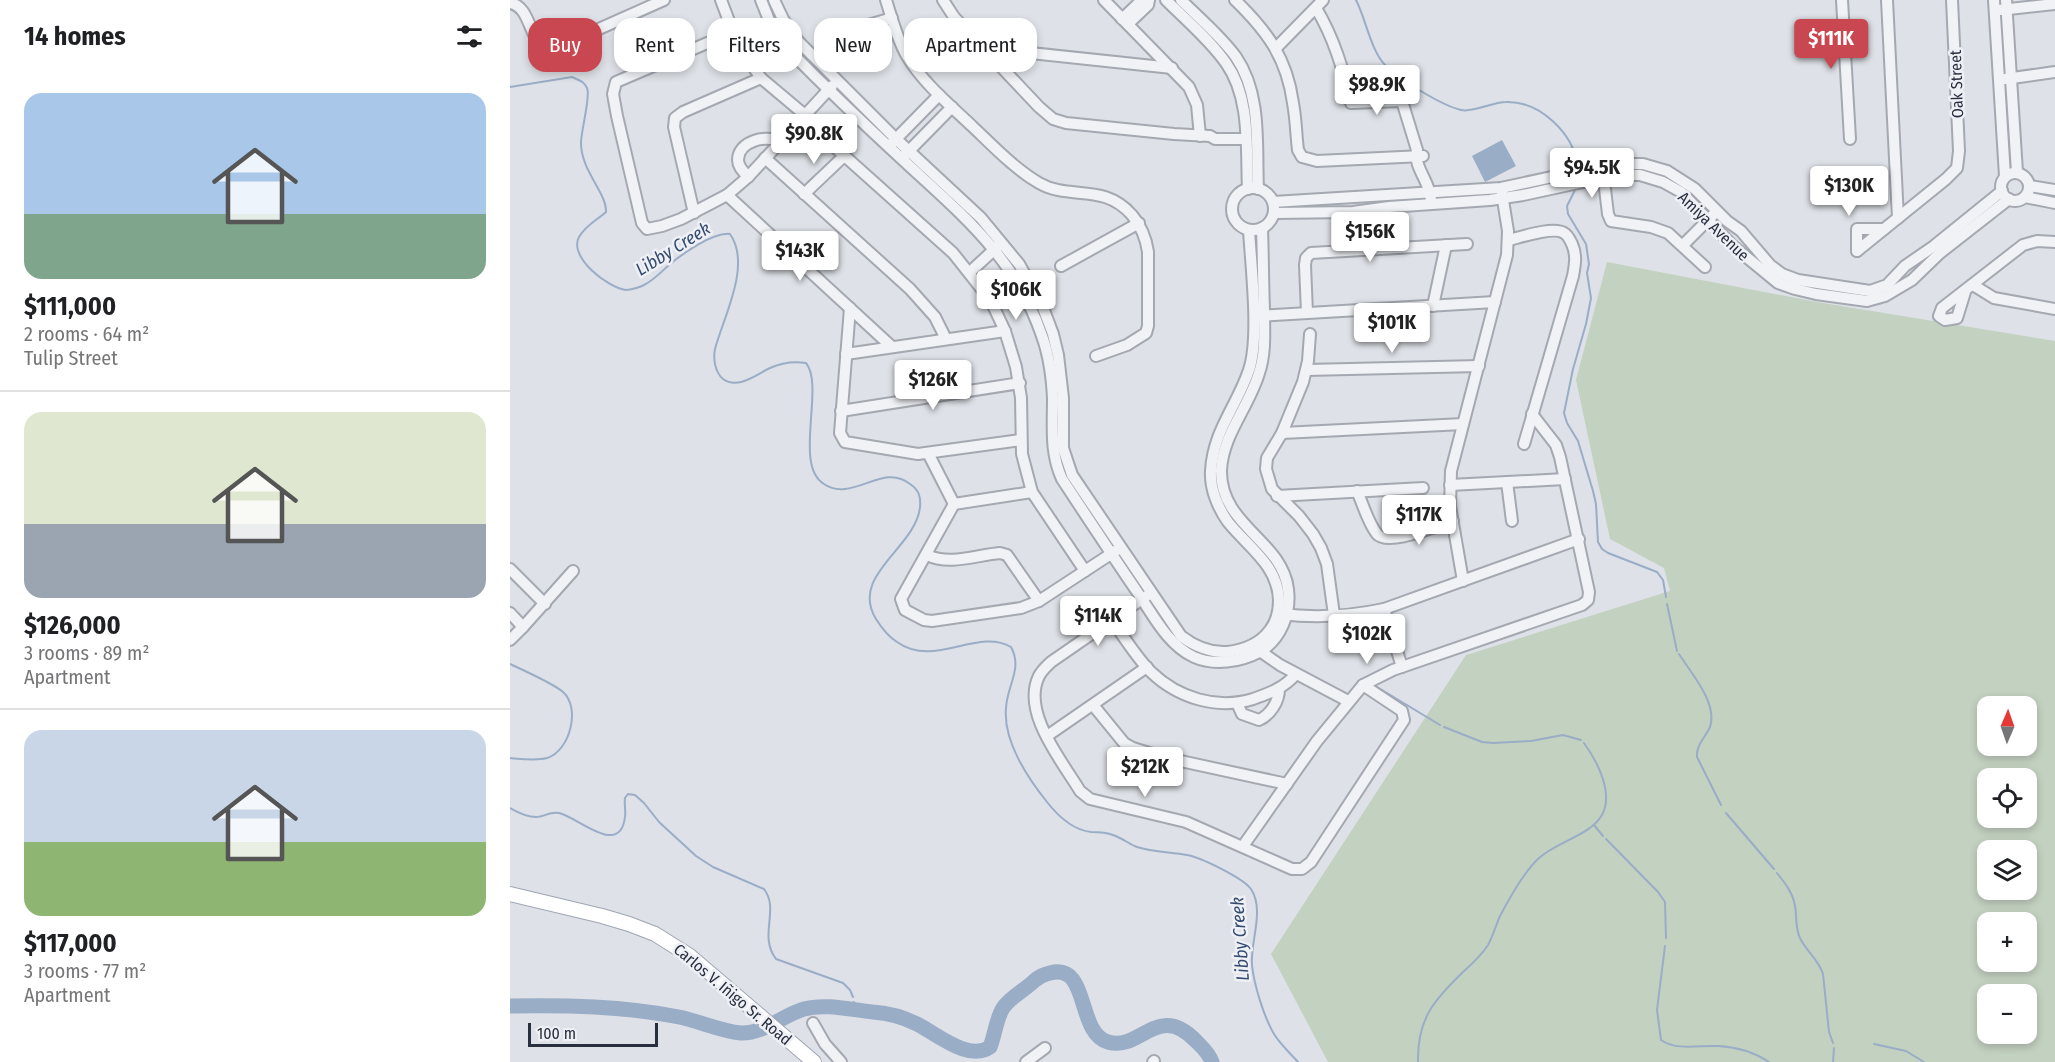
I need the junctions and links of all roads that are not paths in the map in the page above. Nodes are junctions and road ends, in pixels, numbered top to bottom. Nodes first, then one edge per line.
1 (664, 0) edge
2 (721, 0) edge
3 (761, 0) edge
4 (774, 0) edge
5 (886, 0) edge
6 (943, 0) edge
7 (1104, 0) edge
8 (1142, 0) edge
9 (1149, 0) edge
10 (1166, 0) edge
11 (1181, 0) edge
12 (1235, 0) edge
13 (1842, 0) edge
14 (1887, 0) edge
15 (1952, 0) edge
16 (510, 3) edge
17 (2049, 3) edge
18 (642, 4) edge
19 (1320, 4) edge
20 (1994, 5) edge
21 (2006, 5) edge
22 (728, 18) edge
23 (892, 18) joint
24 (955, 18) edge
25 (1125, 21) junction
26 (707, 43) edge
27 (1151, 47) junction
28 (1276, 48) junction
29 (1037, 54) edge
30 (1140, 65) junction
31 (1172, 68) junction
32 (757, 72) edge
33 (1007, 72) edge
34 (2055, 72) edge
35 (761, 78) junction
36 (2010, 78) junction
37 (1998, 79) junction
38 (837, 80) junction
39 (829, 89) junction
40 (939, 95) junction
41 (952, 107) junction
42 (805, 115) junction
43 (1205, 136) junction
44 (1245, 136) junction
45 (1850, 139) dead end
46 (780, 142) junction
47 (829, 142) dead end
48 (892, 142) junction
49 (1419, 154) junction
50 (905, 155) junction
51 (844, 156) junction
52 (765, 158) junction
53 (1603, 172) junction
54 (2017, 172) junction
55 (2005, 176) junction
56 (748, 177) junction
57 (2030, 186) junction
58 (1253, 189) junction
59 (2055, 190) edge
60 (1502, 193) junction
61 (804, 194) junction
62 (727, 195) junction
63 (2005, 195) junction
64 (2025, 197) junction
65 (1431, 199) junction
66 (2055, 202) edge
67 (1274, 208) junction
68 (694, 213) junction
69 (1713, 215) junction
70 (1898, 218) junction
71 (1139, 223) junction
72 (1262, 228) junction
73 (1884, 229) dead end
74 (1248, 230) junction
75 (1509, 240) junction
76 (2055, 242) edge
77 (1467, 244) dead end
78 (1446, 245) junction
79 (1683, 245) junction
80 (998, 246) junction
81 (1061, 266) dead end
82 (1705, 267) dead end
83 (1767, 268) junction
84 (970, 272) junction
85 (1495, 302) junction
86 (1433, 306) junction
87 (850, 308) junction
88 (2055, 309) edge
89 (1307, 313) junction
90 (1259, 316) junction
91 (1005, 331) junction
92 (1310, 334) dead end
93 (946, 339) junction
94 (892, 347) junction
95 (846, 354) junction
96 (1096, 356) dead end
97 (1479, 366) junction
98 (1306, 370) junction
99 (1020, 383) junction
100 (841, 411) junction
101 (1532, 414) junction
102 (1463, 424) junction
103 (1282, 433) junction
104 (1021, 440) junction
105 (1524, 444) dead end
106 (928, 453) junction
107 (1565, 479) junction
108 (1507, 482) junction
109 (1450, 485) junction
110 (1423, 488) dead end
111 (1357, 491) junction
112 (1032, 492) junction
113 (1277, 496) junction
114 (954, 504) junction
115 (1453, 521) junction
116 (1512, 521) dead end
117 (1579, 539) junction
118 (1116, 551) junction
119 (927, 555) junction
120 (510, 569) edge
121 (1085, 571) junction
122 (573, 572) dead end
123 (1463, 581) junction
124 (1146, 596) junction
125 (1039, 601) junction
126 (545, 604) junction
127 (1384, 609) junction
128 (510, 613) edge
129 (1282, 614) junction
130 (1334, 615) junction
131 (1112, 620) junction
132 (523, 627) junction
133 (510, 640) edge
134 (1257, 648) junction
135 (1147, 667) junction
136 (1402, 667) junction
137 (1296, 674) junction
138 (1363, 685) junction
139 (1279, 689) junction
140 (1348, 701) junction
141 (1237, 703) junction
142 (1093, 705) junction
143 (1047, 736) junction
144 (1287, 784) junction
145 (1243, 846) junction
146 (510, 894) edge
147 (813, 1023) dead end
148 (1045, 1048) dead end
149 (814, 1062) edge
150 (841, 1062) edge
151 (1026, 1062) edge

1 - 18 street
2 - 22 street
3 - 39 street
4 - 38 street
5 - 23 street
6 - 24 street
7 - 25 street
8 - 25 street
9 - 25 street
10 - 44 street
11 - 58 street
12 - 28 street
13 - 45 street
14 - 70 street
15 - 70 street, Oak Street
16 - 18 street
17 - 21 street
19 - 28 street
19 - 49 street
20 - 21 street
20 - 37 street
21 - 36 street
23 - 40 street
25 - 27 street
26 - 68 street
27 - 30 street
27 - 31 street
28 - 49 street
29 - 30 street
30 - 31 street
31 - 43 street
32 - 35 street
33 - 43 street
34 - 36 street
35 - 42 street
35 - 68 street
36 - 37 street
36 - 54 street
37 - 55 street
38 - 39 street
38 - 48 street
39 - 42 street
39 - 48 street
40 - 41 street
40 - 48 street
41 - 50 street
41 - 71 street
42 - 46 street
43 - 44 street
44 - 58 street
46 - 52 street
46 - 56 street
47 - 51 street
48 - 50 street
49 - 65 street
50 - 80 street
51 - 61 street
51 - 84 street
52 - 56 street
52 - 61 street
53 - 60 street, Amiya Avenue
53 - 69 street, Amiya Avenue
53 - 79 street
54 - 55 street
54 - 57 street
55 - 63 street
56 - 62 street
57 - 59 street
57 - 64 street
58 - 67 street
58 - 74 street
60 - 65 street, Amiya Avenue
60 - 75 street
61 - 93 street
62 - 68 street
62 - 87 street
63 - 64 street
63 - 83 street, Amiya Avenue
64 - 66 street
65 - 67 street, Amiya Avenue
67 - 72 street
69 - 79 street
69 - 83 street, Amiya Avenue
69 - 83 street, Amiya Avenue
70 - 73 street
71 - 81 street
71 - 96 street
72 - 74 street
72 - 90 street
74 - 90 street
75 - 85 street
75 - 101 street
76 - 88 street
77 - 78 street
78 - 86 street
78 - 89 street
79 - 82 street
80 - 84 street
80 - 118 street
84 - 91 street
85 - 86 street
85 - 97 street
86 - 89 street
87 - 94 street
87 - 95 street
89 - 90 street
90 - 129 street
91 - 93 street
91 - 99 street
92 - 98 street
93 - 94 street
94 - 95 street
95 - 100 street
97 - 98 street
97 - 102 street
98 - 103 street
99 - 100 street
99 - 104 street
100 - 106 street
101 - 105 street
101 - 107 street
102 - 103 street
102 - 109 street
103 - 113 street
104 - 106 street
104 - 112 street
106 - 114 street
107 - 108 street
107 - 117 street
108 - 109 street
108 - 116 street
109 - 115 street
110 - 111 street
111 - 113 street
111 - 115 street
112 - 114 street
112 - 121 street
113 - 130 street
114 - 119 street
115 - 123 street
117 - 123 street
117 - 136 street
118 - 121 street
118 - 124 street
119 - 125 street
119 - 125 street
120 - 126 street
121 - 125 street
122 - 126 street
123 - 127 street
124 - 131 street
124 - 134 street
126 - 132 street
127 - 130 street
127 - 136 street
128 - 132 street
129 - 130 street
129 - 134 street
131 - 135 street
131 - 143 street
132 - 133 street
134 - 137 street
135 - 141 street
135 - 142 street
136 - 138 street
137 - 139 street
137 - 140 street
138 - 140 street
138 - 145 street
139 - 141 street
139 - 141 street
140 - 144 street
142 - 143 street
142 - 144 street
143 - 145 street
144 - 145 street
146 - 149 main road, Carlos V. Iñigo Sr. Road
147 - 150 street
148 - 151 street

